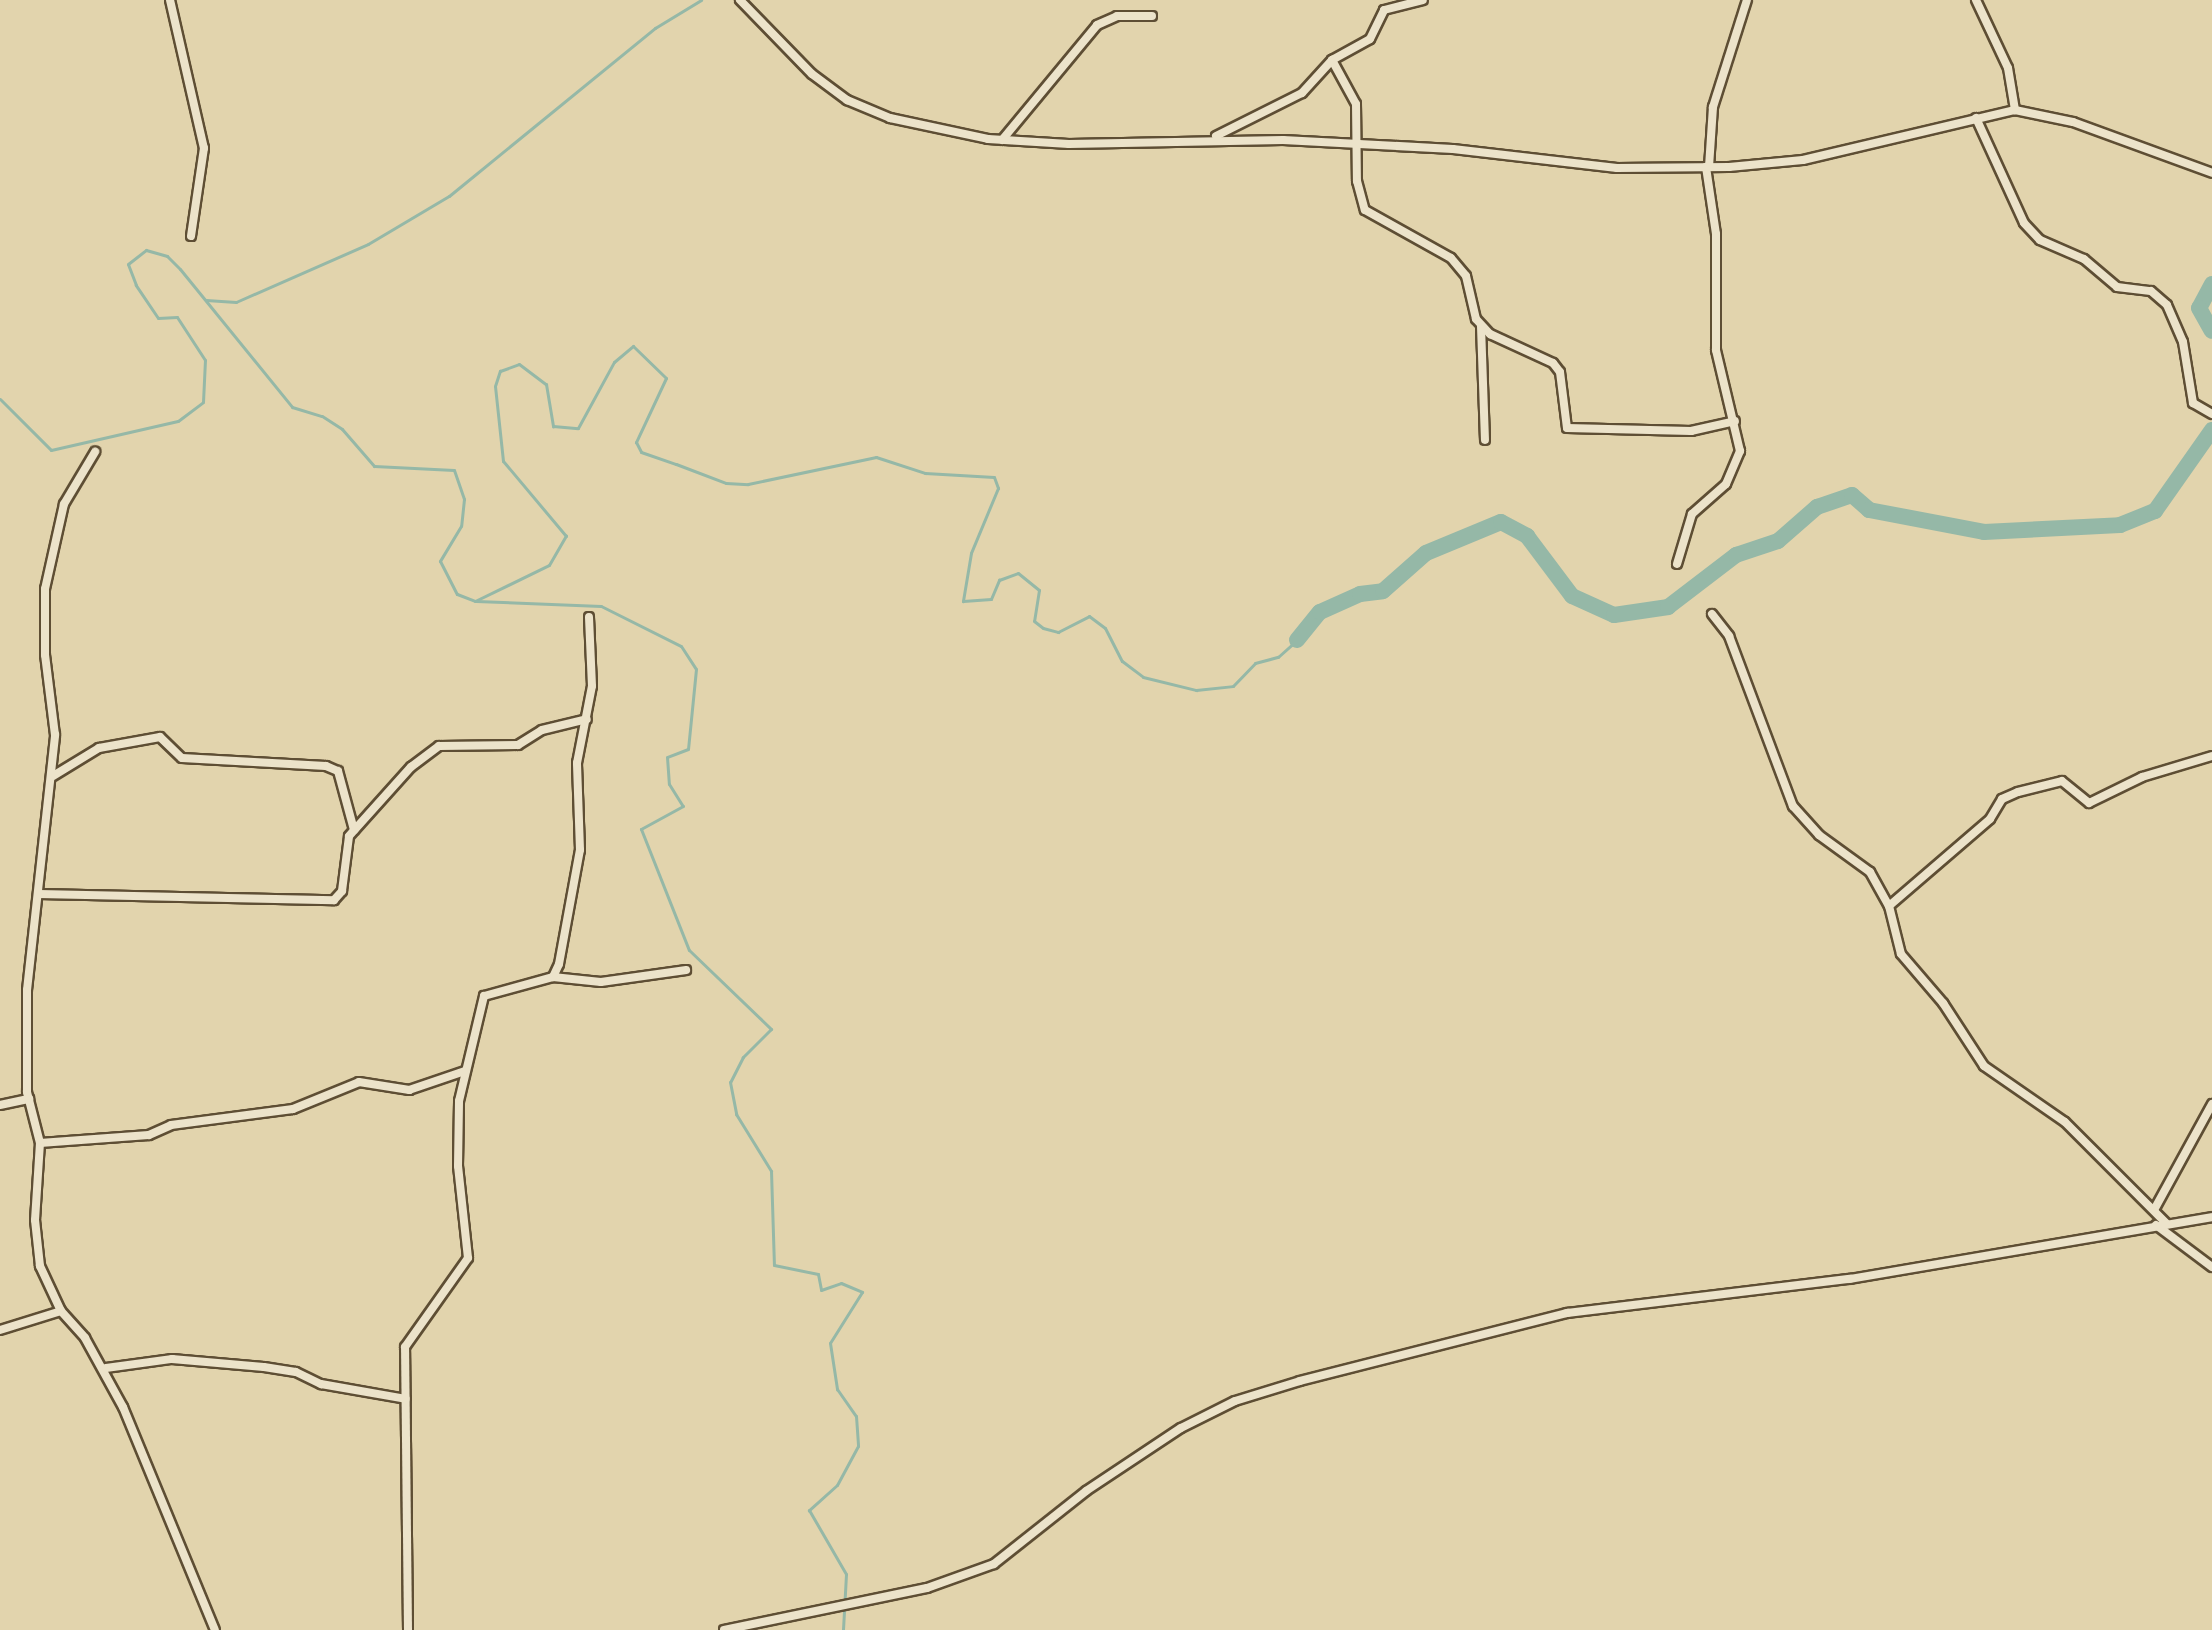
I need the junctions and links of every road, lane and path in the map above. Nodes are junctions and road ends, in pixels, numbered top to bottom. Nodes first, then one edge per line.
1 (170, 0) edge
2 (740, 0) edge
3 (1423, 0) edge
4 (1747, 0) edge
5 (1976, 0) edge
6 (1152, 16) dead end
7 (1332, 60) junction
8 (2015, 110) junction
9 (1976, 118) junction
10 (1211, 139) junction
11 (1002, 140) junction
12 (1356, 146) junction
13 (1707, 167) junction
14 (2212, 173) edge
15 (191, 236) dead end
16 (1481, 326) junction
17 (2212, 414) edge
18 (1735, 421) junction
19 (1485, 440) dead end
20 (95, 452) dead end
21 (1677, 564) dead end
22 (1712, 614) dead end
23 (589, 617) dead end
24 (587, 719) junction
25 (2212, 756) edge
26 (53, 776) junction
27 (354, 830) junction
28 (39, 894) junction
29 (1889, 906) junction
30 (686, 970) dead end
31 (553, 977) junction
32 (465, 1071) junction
33 (29, 1099) junction
34 (2212, 1104) edge
35 (0, 1105) edge
36 (40, 1143) junction
37 (2154, 1210) junction
38 (2212, 1217) edge
39 (2167, 1224) junction
40 (2156, 1225) junction
41 (2212, 1267) edge
42 (61, 1311) junction
43 (0, 1330) edge
44 (106, 1368) junction
45 (406, 1399) junction
46 (215, 1630) edge
47 (408, 1630) edge
48 (724, 1630) edge

1 - 15 street
2 - 11 street
3 - 7 street
4 - 13 street
5 - 8 street
6 - 11 street
7 - 10 street
7 - 12 street
8 - 9 street
8 - 14 street
9 - 13 street
9 - 17 street
10 - 11 street
10 - 12 street
12 - 13 street
12 - 16 street
13 - 18 street
16 - 18 street
16 - 19 street
18 - 21 street
20 - 26 street
22 - 29 street
23 - 24 street
24 - 27 street
24 - 31 street
25 - 29 street
26 - 27 street
26 - 28 street
27 - 28 street
28 - 33 street
29 - 37 street
30 - 31 street
31 - 32 street
32 - 36 street
32 - 45 street
33 - 35 street
33 - 36 street
34 - 37 street
36 - 42 street
37 - 39 street
38 - 39 street
39 - 40 street
40 - 41 street
40 - 48 street
42 - 43 street
42 - 44 street
44 - 45 street
44 - 46 street
45 - 47 street

